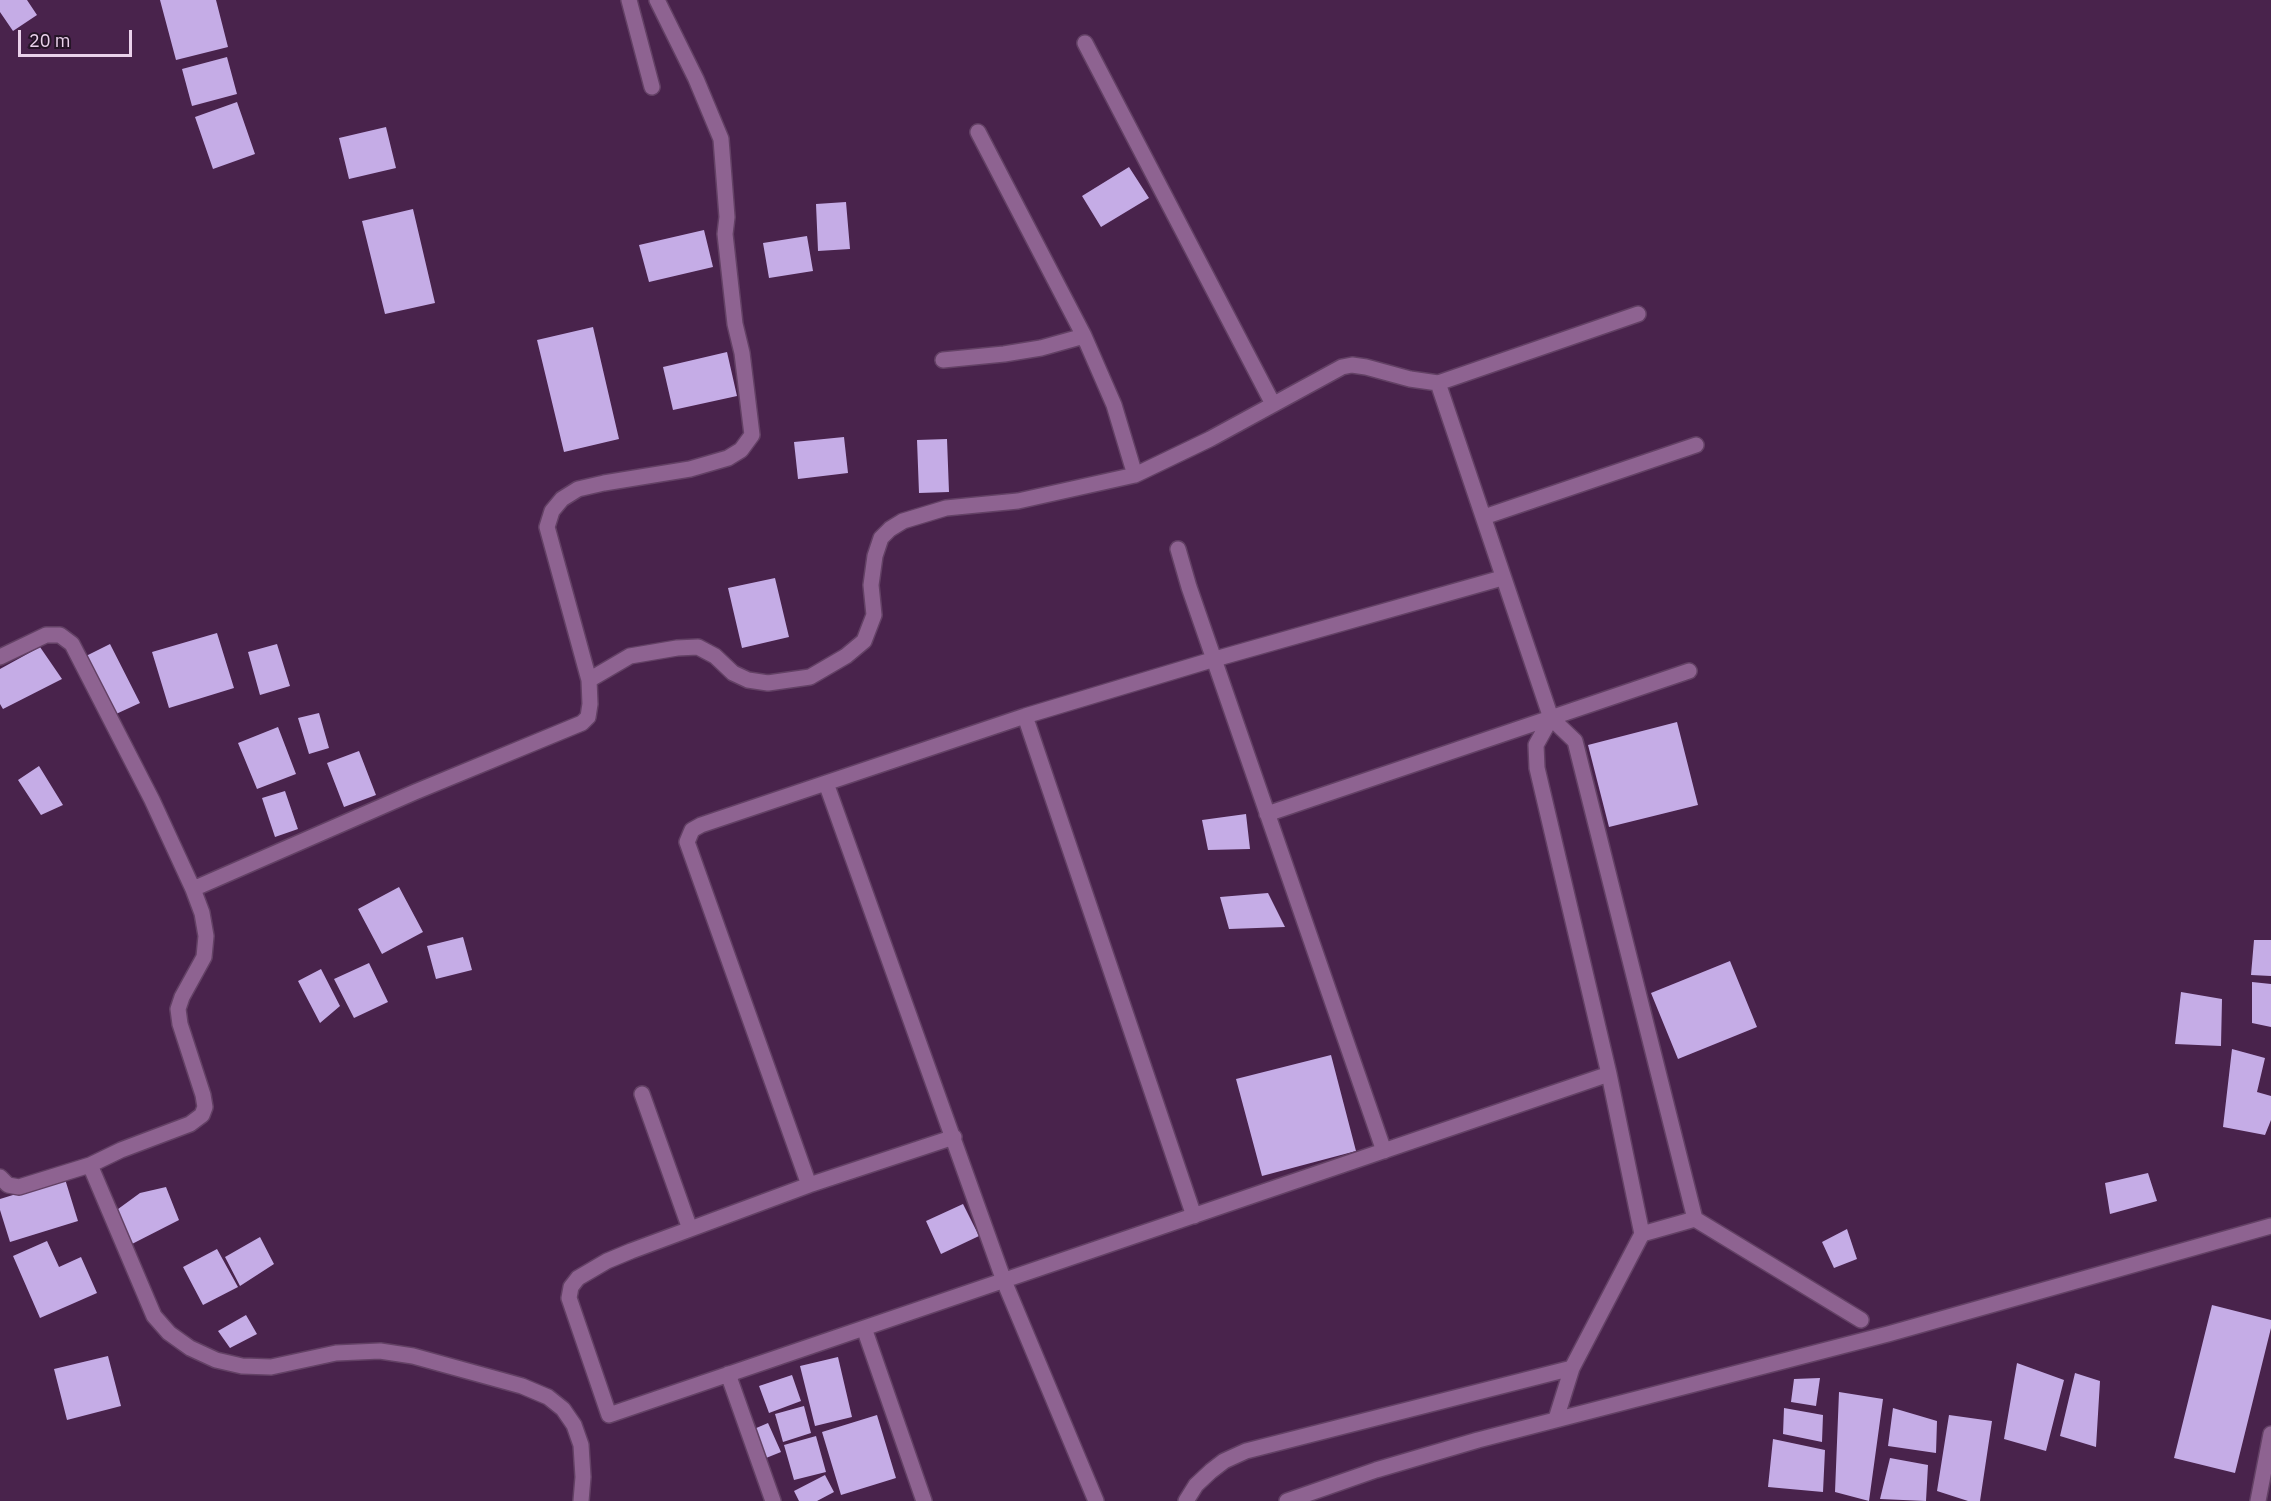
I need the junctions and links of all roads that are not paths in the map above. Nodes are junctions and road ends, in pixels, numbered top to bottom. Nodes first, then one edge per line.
1 (629, 0) edge
2 (657, 0) edge
3 (1084, 43) dead end
4 (652, 87) dead end
5 (978, 132) dead end
6 (1638, 314) dead end
7 (1084, 336) junction
8 (944, 360) dead end
9 (1438, 383) junction
10 (1273, 404) junction
11 (1696, 446) dead end
12 (1135, 475) junction
13 (1484, 517) junction
14 (1178, 549) dead end
15 (1502, 578) junction
16 (0, 657) edge
17 (1215, 659) junction
18 (1689, 671) dead end
19 (589, 680) junction
20 (1025, 716) junction
21 (1551, 718) junction
22 (826, 783) junction
23 (1267, 814) junction
24 (193, 889) junction
25 (1610, 1074) junction
26 (642, 1094) dead end
27 (954, 1137) junction
28 (1384, 1151) junction
29 (90, 1165) junction
30 (0, 1178) edge
31 (810, 1185) junction
32 (1194, 1216) junction
33 (1695, 1219) junction
34 (2271, 1226) edge
35 (690, 1229) junction
36 (1642, 1234) junction
37 (1004, 1281) junction
38 (1861, 1320) dead end
39 (864, 1328) junction
40 (1572, 1368) junction
41 (728, 1374) junction
42 (1556, 1419) junction
43 (2271, 1434) edge
44 (581, 1501) edge
45 (772, 1501) edge
46 (924, 1501) edge
47 (1096, 1501) edge
48 (1186, 1501) edge
49 (1287, 1501) edge
50 (2258, 1501) edge

1 - 4 street
2 - 19 street
3 - 10 street
5 - 7 street
6 - 9 street
7 - 8 street
7 - 12 street
9 - 10 street
9 - 13 street
10 - 12 street
11 - 13 street
12 - 19 street
13 - 15 street
14 - 17 street
15 - 17 street
15 - 21 street
16 - 24 street
17 - 20 street
17 - 23 street
18 - 21 street
19 - 24 street
20 - 22 street
20 - 32 street
21 - 23 street
21 - 25 street
21 - 33 street
22 - 27 street
22 - 31 street
23 - 28 street
24 - 29 street
25 - 28 street
25 - 36 street
26 - 35 street
27 - 31 street
27 - 37 street
28 - 32 street
29 - 30 street
29 - 44 street
31 - 35 street
32 - 37 street
33 - 36 street
33 - 38 street
34 - 42 street
35 - 41 street
36 - 40 street
37 - 39 street
37 - 47 street
39 - 41 street
39 - 46 street
40 - 42 street
40 - 48 street
41 - 45 street
42 - 49 street
43 - 50 street

